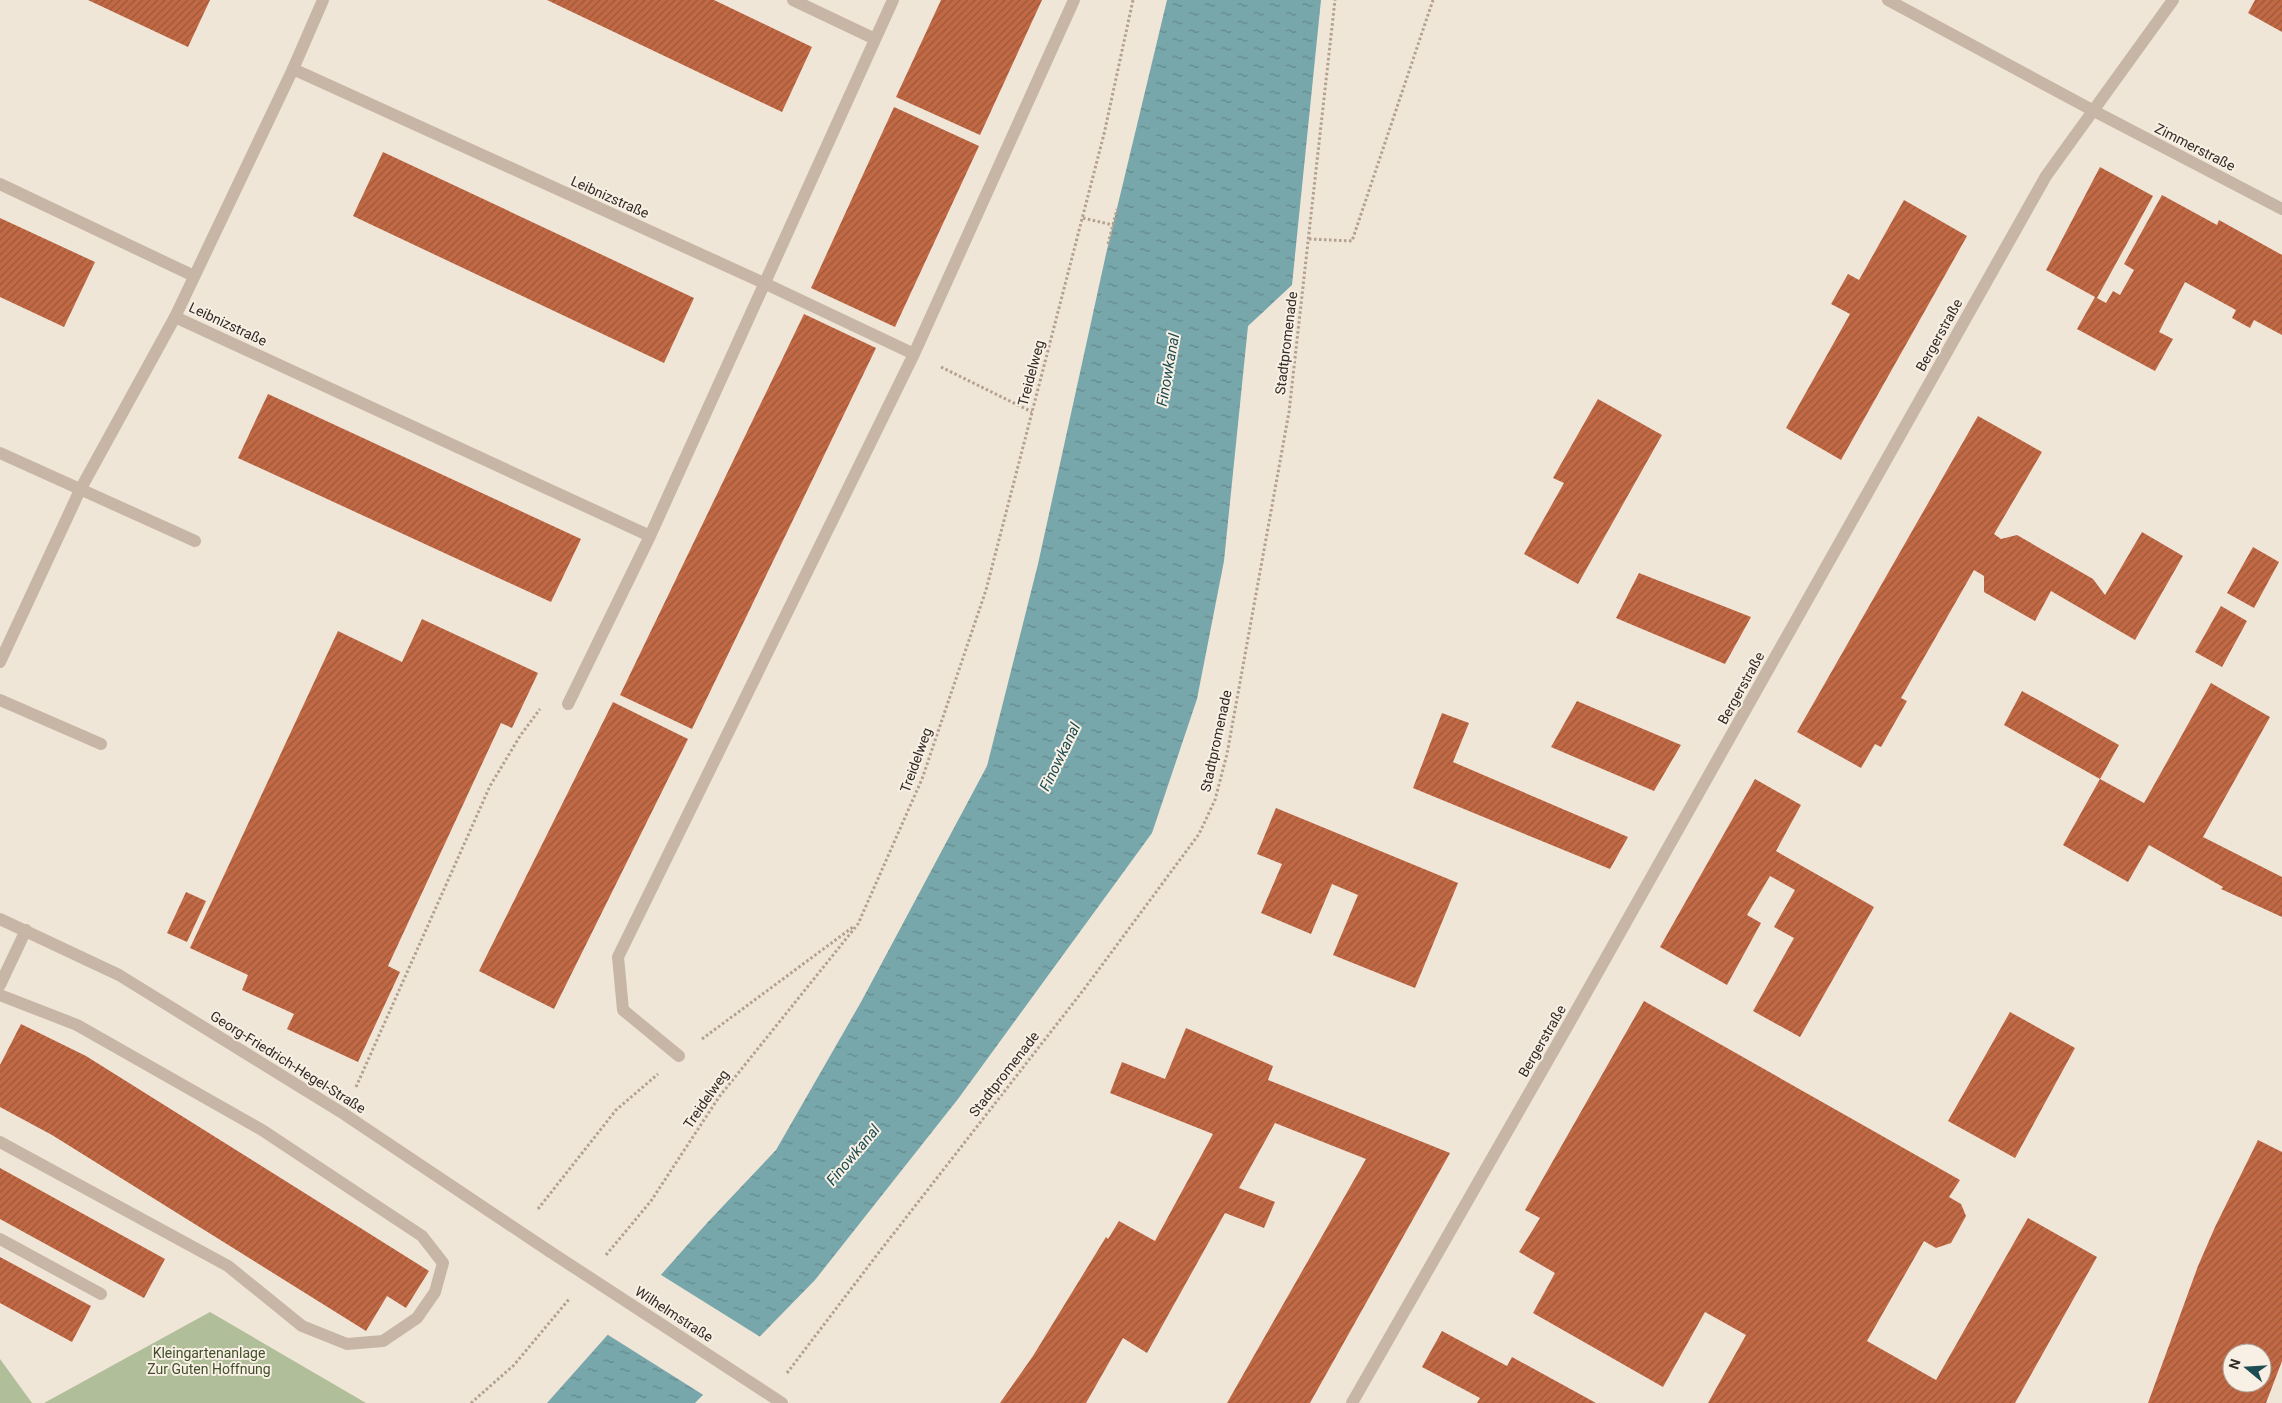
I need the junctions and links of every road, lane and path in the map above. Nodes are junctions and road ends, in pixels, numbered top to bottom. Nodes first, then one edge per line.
1 (323, 0) edge
2 (794, 0) edge
3 (893, 0) edge
4 (1074, 0) edge
5 (1133, 0) edge
6 (1335, 0) edge
7 (1432, 0) edge
8 (1888, 0) edge
9 (2173, 0) edge
10 (875, 39) junction
11 (293, 70) junction
12 (2094, 111) junction
13 (0, 184) edge
14 (1117, 209) dead end
15 (2282, 209) edge
16 (1082, 218) junction
17 (1113, 225) junction
18 (1308, 239) junction
19 (1108, 244) dead end
20 (194, 276) junction
21 (764, 283) junction
22 (175, 316) junction
23 (914, 354) junction
24 (1032, 412) junction
25 (0, 454) edge
26 (80, 490) junction
27 (650, 536) junction
28 (195, 541) dead end
29 (0, 662) edge
30 (0, 700) edge
31 (568, 704) dead end
32 (544, 705) dead end
33 (101, 744) dead end
34 (0, 919) edge
35 (26, 930) junction
36 (0, 985) edge
37 (0, 995) edge
38 (679, 1056) dead end
39 (344, 1114) junction
40 (0, 1142) edge
41 (0, 1238) edge
42 (549, 1251) joint
43 (602, 1261) dead end
44 (577, 1291) dead end
45 (101, 1294) dead end
46 (781, 1380) dead end
47 (471, 1403) edge
48 (783, 1403) edge
49 (1352, 1403) edge

1 - 11 street, Leibnizstraße
2 - 10 street
3 - 10 street
4 - 23 street
5 - 16 path, Treidelweg
6 - 18 path, Stadtpromenade
7 - 18 path
8 - 12 street, Zimmerstraße
9 - 12 street, Bergerstraße
10 - 21 street
11 - 20 street, Leibnizstraße
11 - 21 street, Leibnizstraße
12 - 15 street, Zimmerstraße
12 - 49 street, Bergerstraße
13 - 20 street
14 - 17 path
16 - 17 path
16 - 24 path, Treidelweg
17 - 19 path
18 - 46 path, Stadtpromenade
20 - 22 street, Leibnizstraße
21 - 23 street, Leibnizstraße
21 - 27 street
22 - 26 street, Leibnizstraße
22 - 27 street, Leibnizstraße
23 - 24 path
23 - 38 street
24 - 43 path, Treidelweg
25 - 26 street
26 - 28 street
26 - 29 street, Leibnizstraße
27 - 31 street
30 - 33 street
32 - 39 path
34 - 35 street, Georg-Friedrich-Hegel-Straße
35 - 36 street
35 - 39 street, Georg-Friedrich-Hegel-Straße
37 - 40 street
39 - 42 street, Georg-Friedrich-Hegel-Straße
41 - 45 street
42 - 48 street, Wilhelmstraße, bridge
44 - 47 path

